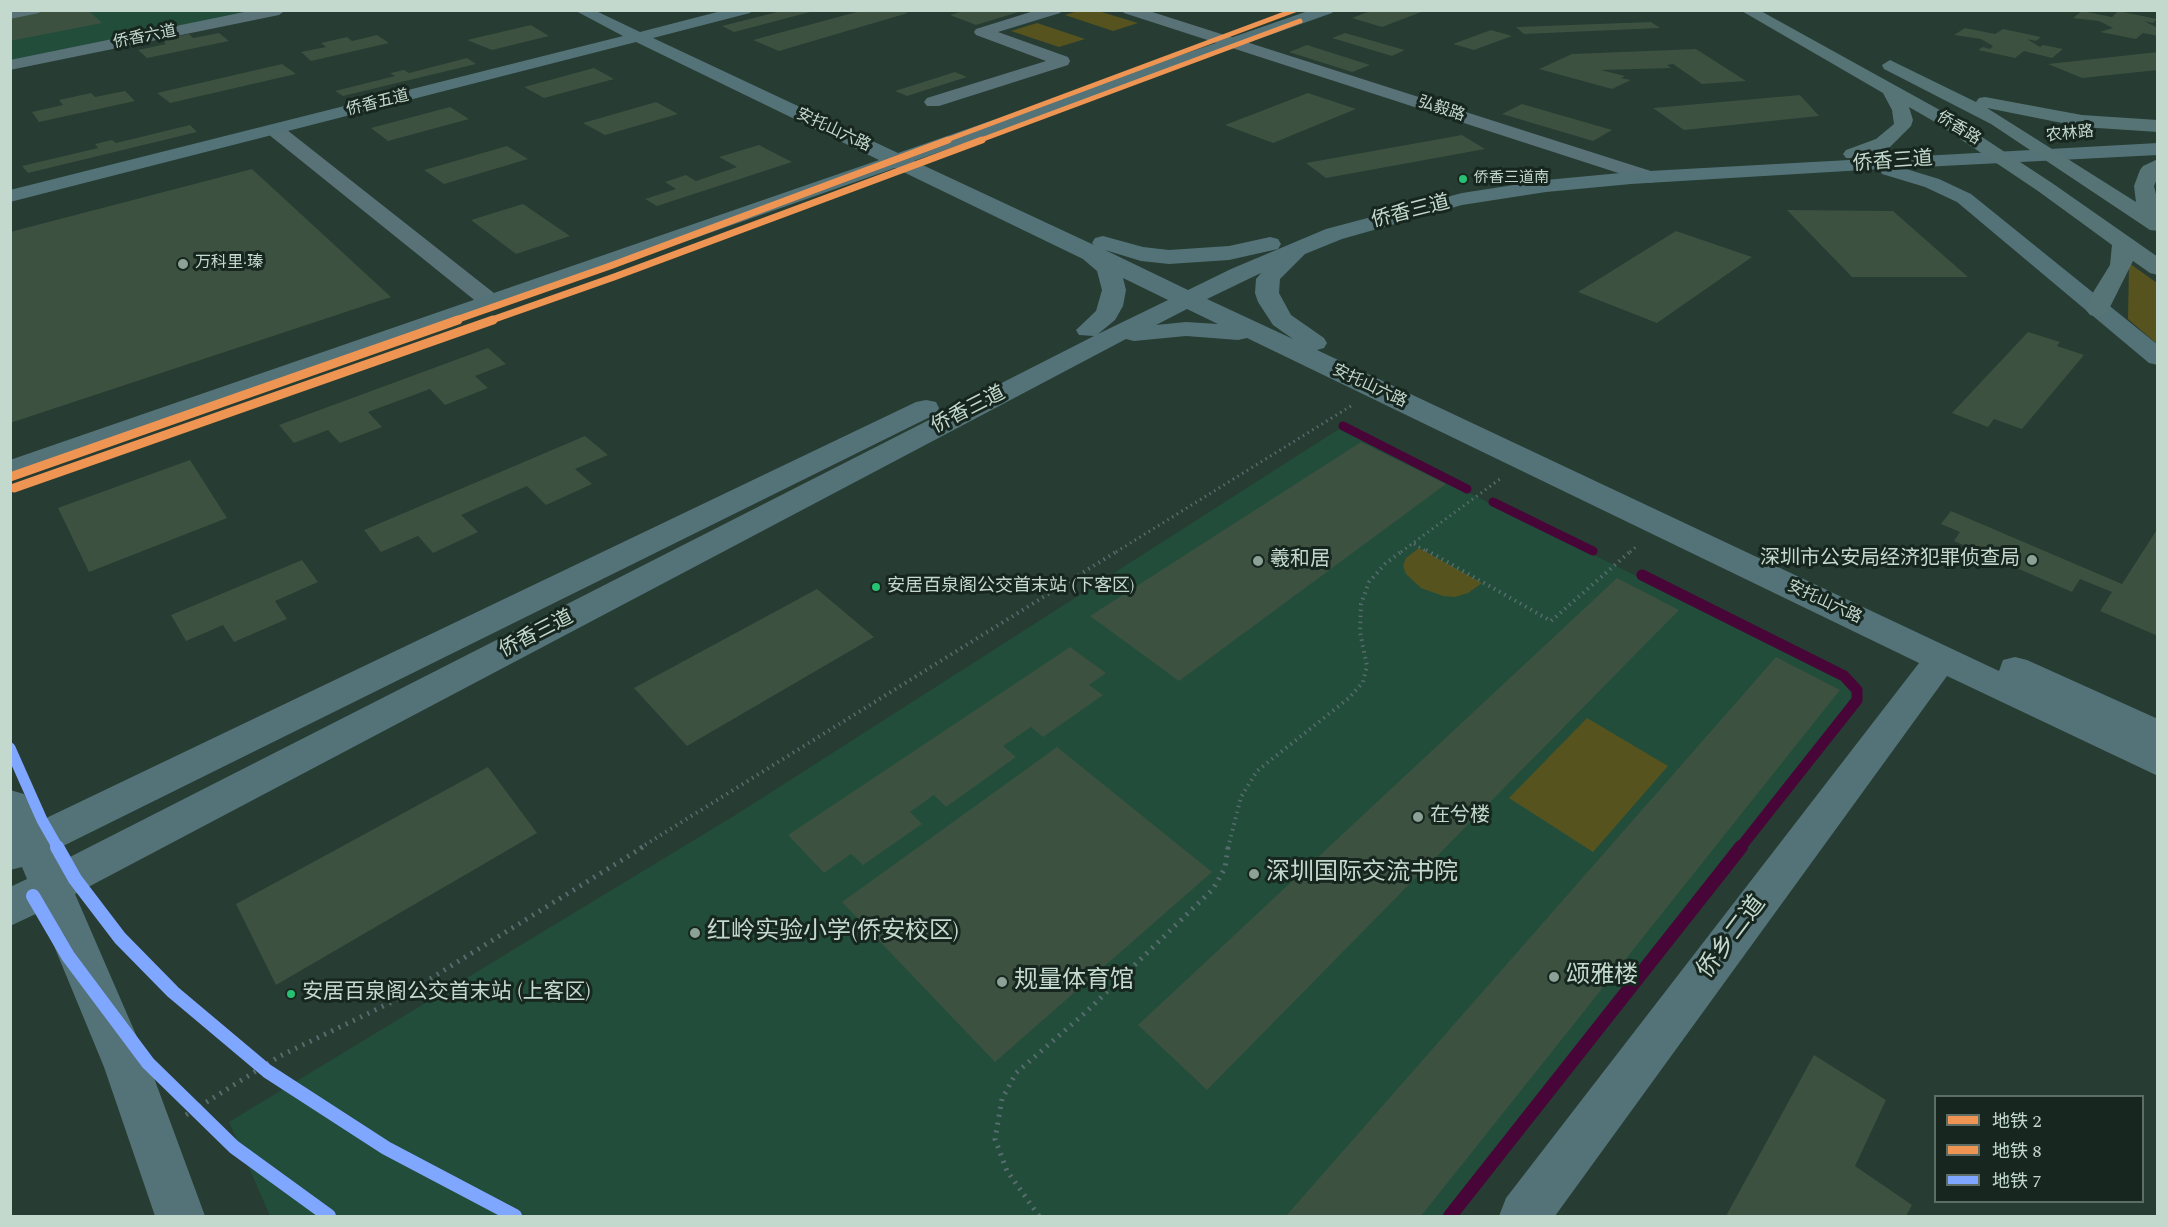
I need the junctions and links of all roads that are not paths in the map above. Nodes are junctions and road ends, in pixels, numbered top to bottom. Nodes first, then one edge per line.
1 (34, 10) edge
2 (279, 10) edge
3 (581, 10) edge
4 (603, 10) edge
5 (745, 10) edge
6 (1055, 10) edge
7 (1128, 10) edge
8 (1327, 10) edge
9 (1747, 10) edge
10 (10, 15) edge
11 (645, 36) junction
12 (1233, 43) junction
13 (1877, 58) dead end
14 (10, 65) edge
15 (1929, 85) junction
16 (1890, 89) junction
17 (933, 102) dead end
18 (2157, 126) edge
19 (275, 130) junction
20 (2029, 140) junction
21 (2157, 149) edge
22 (1992, 151) junction
23 (2052, 154) junction
24 (903, 158) junction
25 (1856, 160) junction
26 (2157, 165) edge
27 (1637, 173) junction
28 (10, 196) edge
29 (2157, 220) edge
30 (2157, 225) edge
31 (1315, 242) junction
32 (2123, 243) junction
33 (1270, 244) junction
34 (1090, 246) junction
35 (2157, 267) edge
36 (1186, 291) junction
37 (491, 302) junction
38 (2098, 310) junction
39 (1089, 339) junction
40 (1315, 343) junction
41 (1279, 344) junction
42 (2157, 358) edge
43 (10, 470) edge
44 (1941, 659) junction
45 (2157, 735) edge
46 (2157, 762) edge
47 (10, 805) edge
48 (21, 849) edge
49 (50, 888) junction
50 (10, 908) edge
51 (180, 1216) edge
52 (1524, 1216) edge

1 - 10 street
2 - 14 street, 侨香六道
3 - 11 street, 安托山六路
4 - 11 street, 安托山六路
5 - 11 street, 侨香五道
6 - 17 street
7 - 12 street, 弘毅路
8 - 12 street
9 - 16 main road, 侨香路
11 - 19 street, 侨香五道
11 - 24 street, 安托山六路
12 - 24 street
12 - 27 street, 弘毅路
13 - 15 main road, 侨香路
15 - 18 main road
15 - 20 main road, 侨香路
16 - 22 main road, 侨香路
16 - 25 main road
18 - 20 street, 农林路
19 - 28 street, 侨香五道
19 - 37 street
20 - 22 street, 农林路
20 - 23 main road, 侨香路
21 - 23 street, 农林路
22 - 23 street, 农林路
22 - 25 street, 侨香三道
22 - 32 main road, 侨香路
23 - 30 main road, 侨香路
24 - 34 street, 安托山六路
24 - 37 street
25 - 27 street, 侨香三道
25 - 38 street
26 - 29 main road
27 - 31 street, 侨香三道
27 - 33 street, 侨香三道
31 - 36 street, 侨香三道
31 - 40 street
32 - 35 main road, 侨香路
32 - 38 main road
33 - 34 street
33 - 36 street, 侨香三道
34 - 36 street, 安托山六路
34 - 39 street
36 - 39 street, 侨香三道
36 - 40 street, 安托山六路
36 - 41 street, 安托山六路
37 - 43 street
38 - 42 street
39 - 41 street
39 - 48 street, 侨香三道
39 - 49 street, 侨香三道
40 - 45 street, 安托山六路
41 - 44 street, 安托山六路
44 - 46 street, 安托山六路
44 - 52 street, 侨乡二道
47 - 48 street
48 - 49 street
49 - 50 street, 侨香三道
49 - 51 street

